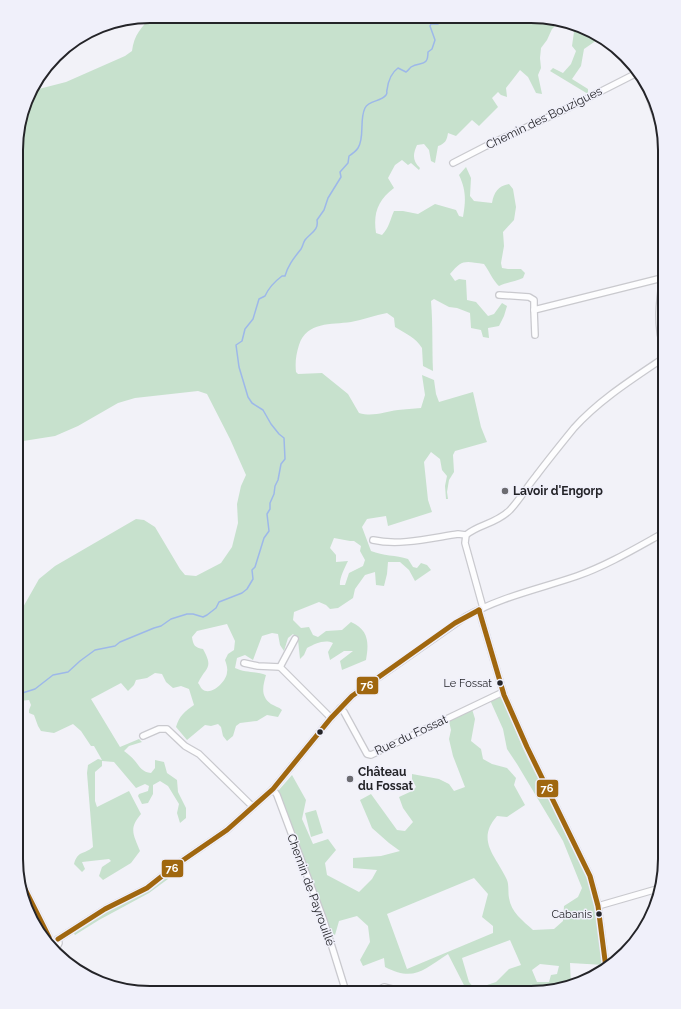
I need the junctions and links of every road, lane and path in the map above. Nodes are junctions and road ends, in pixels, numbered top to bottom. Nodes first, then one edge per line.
1 (634, 75) edge
2 (454, 163) dead end
3 (658, 279) edge
4 (499, 295) dead end
5 (534, 310) junction
6 (535, 335) dead end
7 (658, 362) edge
8 (466, 535) junction
9 (658, 536) edge
10 (373, 540) dead end
11 (481, 609) junction
12 (295, 638) dead end
13 (244, 663) dead end
14 (280, 667) junction
15 (503, 692) junction
16 (340, 708) junction
17 (331, 718) junction
18 (143, 736) dead end
19 (273, 788) junction
20 (253, 807) junction
21 (654, 890) edge
22 (30, 899) edge
23 (598, 906) junction
24 (45, 932) edge
25 (50, 937) edge
26 (58, 939) junction
27 (58, 946) edge
28 (605, 962) edge
29 (344, 986) edge

1 - 2 street, Chemin des Bouzigues
3 - 5 street
4 - 5 street
5 - 6 street
7 - 8 street
8 - 10 street
8 - 11 street
9 - 11 street
11 - 15 street
11 - 16 street
12 - 14 street
13 - 14 street
14 - 17 street
15 - 16 street, Rue du Fossat
15 - 23 street
16 - 17 street
17 - 19 street
18 - 20 street
19 - 20 street
19 - 29 street, Chemin de Payrouillé
20 - 26 street
21 - 23 street
22 - 24 street
23 - 28 street
25 - 26 street
26 - 27 street

